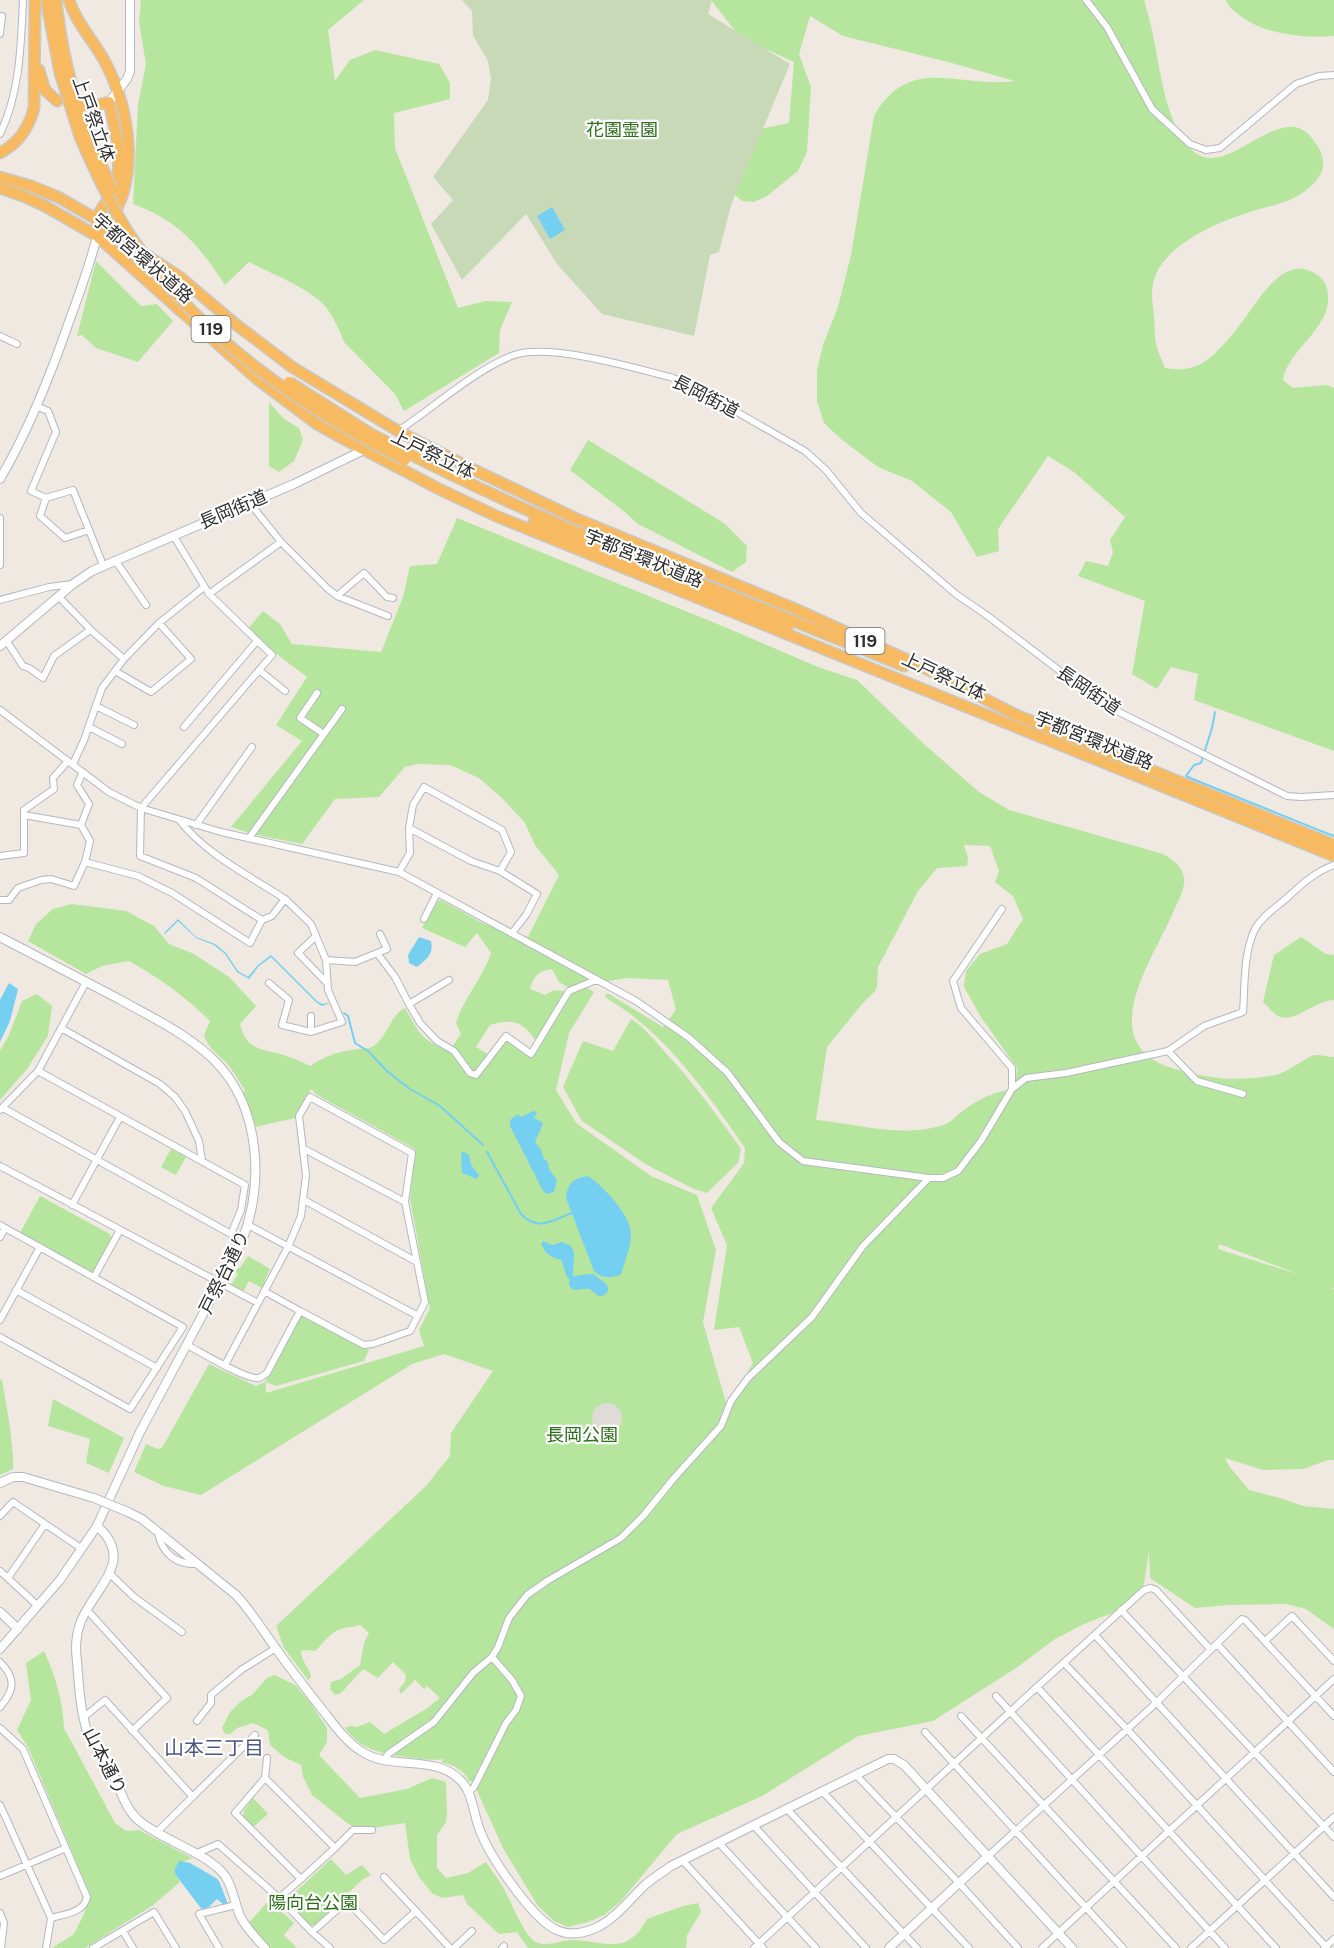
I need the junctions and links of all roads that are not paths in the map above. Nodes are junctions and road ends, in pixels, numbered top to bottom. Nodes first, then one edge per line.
1 (23, 0) edge
2 (35, 0) edge
3 (46, 0) edge
4 (56, 0) edge
5 (69, 0) edge
6 (130, 0) edge
7 (1086, 0) edge
8 (2, 16) dead end
9 (0, 34) edge
10 (34, 34) junction
11 (1334, 75) edge
12 (117, 90) junction
13 (57, 101) dead end
14 (108, 102) junction
15 (86, 105) dead end
16 (0, 134) edge
17 (84, 136) junction
18 (0, 153) edge
19 (0, 177) edge
20 (0, 188) edge
21 (96, 219) junction
22 (107, 225) junction
23 (97, 236) junction
24 (0, 336) edge
25 (17, 344) dead end
26 (36, 406) junction
27 (398, 431) junction
28 (365, 450) junction
29 (407, 456) junction
30 (0, 478) edge
31 (46, 498) junction
32 (249, 502) junction
33 (0, 518) edge
34 (88, 530) junction
35 (173, 535) junction
36 (281, 542) junction
37 (115, 560) junction
38 (0, 564) edge
39 (103, 565) junction
40 (73, 584) junction
41 (204, 587) junction
42 (209, 594) junction
43 (58, 596) junction
44 (337, 596) junction
45 (393, 598) dead end
46 (0, 600) edge
47 (146, 605) dead end
48 (388, 616) dead end
49 (159, 623) junction
50 (90, 630) junction
51 (257, 641) junction
52 (3, 643) edge
53 (124, 658) junction
54 (259, 670) junction
55 (115, 671) junction
56 (285, 691) dead end
57 (317, 693) dead end
58 (96, 706) junction
59 (0, 710) edge
60 (342, 710) dead end
61 (1014, 714) junction
62 (1005, 722) junction
63 (134, 725) dead end
64 (89, 727) junction
65 (184, 727) dead end
66 (324, 734) junction
67 (122, 744) dead end
68 (252, 747) dead end
69 (70, 762) junction
70 (83, 772) junction
71 (1334, 795) edge
72 (141, 808) junction
73 (24, 815) junction
74 (180, 821) junction
75 (81, 825) junction
76 (196, 825) junction
77 (410, 828) junction
78 (249, 838) junction
79 (1334, 845) edge
80 (0, 856) edge
81 (1334, 856) edge
82 (86, 862) junction
83 (1334, 865) edge
84 (500, 871) junction
85 (399, 872) junction
86 (437, 893) junction
87 (285, 899) junction
88 (0, 900) edge
89 (1002, 909) dead end
90 (424, 919) dead end
91 (262, 920) junction
92 (512, 933) junction
93 (381, 934) dead end
94 (316, 936) junction
95 (0, 937) edge
96 (377, 953) junction
97 (326, 960) junction
98 (449, 980) dead end
99 (596, 980) junction
100 (86, 982) junction
101 (269, 983) dead end
102 (327, 983) junction
103 (409, 1004) junction
104 (311, 1016) dead end
105 (61, 1028) junction
106 (311, 1032) junction
107 (1168, 1051) junction
108 (38, 1071) junction
109 (1012, 1089) junction
110 (1243, 1094) dead end
111 (1, 1109) edge
112 (120, 1117) junction
113 (304, 1149) junction
114 (97, 1160) junction
115 (202, 1161) junction
116 (0, 1166) edge
117 (929, 1179) junction
118 (304, 1200) junction
119 (405, 1202) junction
120 (72, 1205) junction
121 (248, 1226) junction
122 (2, 1227) edge
123 (120, 1230) junction
124 (0, 1237) edge
125 (40, 1247) junction
126 (288, 1247) junction
127 (417, 1262) junction
128 (94, 1277) junction
129 (220, 1283) junction
130 (16, 1290) junction
131 (264, 1291) junction
132 (258, 1303) junction
133 (300, 1311) junction
134 (418, 1316) junction
135 (0, 1320) edge
136 (0, 1337) edge
137 (187, 1345) junction
138 (225, 1365) junction
139 (157, 1368) junction
140 (0, 1483) edge
141 (0, 1516) edge
142 (45, 1524) junction
143 (97, 1526) junction
144 (82, 1548) junction
145 (0, 1570) edge
146 (109, 1573) junction
147 (8, 1578) junction
148 (38, 1606) junction
149 (87, 1610) junction
150 (1122, 1611) junction
151 (0, 1612) edge
152 (18, 1629) junction
153 (182, 1632) dead end
154 (1095, 1635) junction
155 (1265, 1641) junction
156 (1217, 1644) junction
157 (276, 1648) junction
158 (0, 1649) edge
159 (1211, 1650) junction
160 (492, 1657) junction
161 (1334, 1661) edge
162 (0, 1662) edge
163 (1064, 1663) junction
164 (1184, 1676) junction
165 (1334, 1679) edge
166 (1036, 1687) junction
167 (996, 1696) dead end
168 (1316, 1696) junction
169 (1156, 1703) junction
170 (0, 1707) edge
171 (1010, 1712) junction
172 (961, 1716) dead end
173 (1334, 1716) edge
174 (84, 1717) junction
175 (197, 1721) dead end
176 (1288, 1722) junction
177 (0, 1728) edge
178 (1127, 1729) junction
179 (132, 1731) junction
180 (925, 1732) dead end
181 (255, 1735) dead end
182 (982, 1738) junction
183 (1255, 1752) junction
184 (1098, 1755) junction
185 (267, 1758) dead end
186 (384, 1761) junction
187 (955, 1763) junction
188 (1334, 1772) edge
189 (856, 1775) junction
190 (265, 1778) junction
191 (1225, 1779) junction
192 (1071, 1780) junction
193 (926, 1790) junction
194 (823, 1791) junction
195 (469, 1792) junction
196 (192, 1796) junction
197 (0, 1805) edge
198 (1044, 1805) junction
199 (1197, 1806) junction
200 (787, 1809) junction
201 (896, 1817) junction
202 (1334, 1817) edge
203 (754, 1826) junction
204 (1324, 1826) junction
205 (372, 1830) dead end
206 (1016, 1830) junction
207 (1168, 1832) junction
208 (156, 1833) junction
209 (1334, 1837) edge
210 (870, 1842) junction
211 (719, 1843) junction
212 (66, 1848) junction
213 (334, 1848) junction
214 (195, 1854) junction
215 (1294, 1854) junction
216 (1142, 1856) junction
217 (987, 1857) junction
218 (683, 1861) junction
219 (27, 1864) junction
220 (842, 1868) junction
221 (0, 1875) edge
222 (384, 1877) dead end
223 (301, 1879) junction
224 (1265, 1881) junction
225 (1114, 1882) junction
226 (959, 1883) junction
227 (815, 1892) junction
228 (1334, 1897) edge
229 (279, 1898) junction
230 (236, 1905) junction
231 (1237, 1906) junction
232 (1086, 1907) junction
233 (931, 1909) junction
234 (416, 1911) junction
235 (0, 1913) edge
236 (788, 1917) junction
237 (51, 1918) junction
238 (1210, 1930) junction
239 (123, 1931) junction
240 (472, 1931) dead end
241 (312, 1932) junction
242 (1058, 1933) junction
243 (904, 1934) junction
244 (1334, 1939) edge
245 (262, 1947) edge
246 (758, 1947) edge
247 (1, 1948) edge
248 (46, 1948) edge
249 (93, 1948) edge
250 (133, 1948) edge
251 (176, 1948) edge
252 (219, 1948) edge
253 (330, 1948) edge
254 (452, 1948) edge
255 (816, 1948) edge
256 (866, 1948) edge
257 (889, 1948) edge
258 (917, 1948) edge
259 (969, 1948) edge
260 (1018, 1948) edge
261 (1042, 1948) edge
262 (1072, 1948) edge
263 (1123, 1948) edge
264 (1176, 1948) edge
265 (1191, 1948) edge
266 (1226, 1948) edge
267 (1276, 1948) edge
268 (1325, 1948) edge

1 - 16 street
2 - 10 highway
3 - 17 highway, 上戸祭立体 / 119
4 - 17 highway, 上戸祭立体 / 119
5 - 12 highway
6 - 12 street
7 - 11 street
8 - 9 street
10 - 13 highway
10 - 18 highway
12 - 14 street
12 - 22 highway
14 - 15 highway
14 - 21 highway
17 - 29 highway, 上戸祭立体 / 119, bridge
19 - 21 highway, 宇都宮環状道路 / 119
20 - 23 highway, 宇都宮環状道路 / 119
21 - 22 highway, 宇都宮環状道路 / 119
21 - 23 highway
22 - 23 highway
22 - 27 highway, 宇都宮環状道路 / 119
23 - 26 street
23 - 28 highway, 宇都宮環状道路 / 119
24 - 25 street
26 - 30 street
26 - 31 street
27 - 28 street, 長岡街道
27 - 61 highway, 宇都宮環状道路 / 119
27 - 71 street, 長岡街道
28 - 32 street, 長岡街道
28 - 62 highway, 宇都宮環状道路 / 119
29 - 61 highway, 上戸祭立体 / 119
29 - 62 highway, 上戸祭立体 / 119
31 - 34 street
31 - 34 street
32 - 35 street, 長岡街道
32 - 36 street
33 - 38 street
34 - 39 street
35 - 37 street, 長岡街道
35 - 41 street
36 - 42 street
36 - 44 street
37 - 39 street, 長岡街道
37 - 47 street
39 - 40 street, 長岡街道
40 - 43 street, 長岡街道
40 - 46 street
41 - 42 street
41 - 49 street
42 - 51 street
43 - 50 street
43 - 52 street, 長岡街道
44 - 45 street
44 - 48 street
49 - 53 street
49 - 55 street
50 - 52 street
50 - 53 street
51 - 54 street
51 - 65 street
53 - 55 street
54 - 56 street
54 - 72 street
55 - 58 street
57 - 66 street
58 - 63 street
58 - 64 street
59 - 69 street
60 - 66 street
61 - 79 highway, 宇都宮環状道路 / 119
62 - 81 highway, 宇都宮環状道路 / 119
64 - 67 street
64 - 69 street
66 - 78 street
68 - 76 street
69 - 70 street
69 - 73 street
70 - 72 street
70 - 75 street
72 - 74 street
72 - 91 street
73 - 75 street
73 - 80 street
74 - 76 street
74 - 87 street
75 - 82 street
76 - 78 street
77 - 84 street
77 - 84 street
77 - 85 street
78 - 85 street
82 - 88 street
82 - 91 street
83 - 107 street
84 - 92 street
85 - 86 street
86 - 90 street
86 - 92 street
87 - 91 street
87 - 94 street
89 - 109 street
92 - 99 street
93 - 96 street
94 - 97 street
94 - 102 street
95 - 100 street, 戸祭台通り
96 - 97 street
96 - 103 street
97 - 102 street
98 - 103 street
99 - 103 street
99 - 117 street
100 - 105 street
100 - 121 street, 戸祭台通り
101 - 106 street
102 - 106 street
104 - 106 street
105 - 108 street
105 - 115 street
107 - 109 street
107 - 110 street
108 - 111 street
108 - 112 street
109 - 117 street
111 - 114 street
112 - 114 street
112 - 115 street
113 - 118 street
113 - 119 street
113 - 119 street
114 - 115 street
114 - 120 street
116 - 120 street
117 - 160 street
118 - 126 street
118 - 127 street
119 - 127 street
120 - 123 street
121 - 126 street
121 - 129 street, 戸祭台通り
122 - 124 street
122 - 125 street
123 - 128 street
123 - 129 street
125 - 128 street
125 - 130 street
126 - 131 street
126 - 134 street
127 - 134 street
128 - 139 street
129 - 132 street
129 - 137 street, 戸祭台通り
130 - 135 street
130 - 139 street
131 - 132 street
131 - 133 street
132 - 138 street
133 - 134 street
133 - 138 street
136 - 139 street
137 - 138 street
137 - 143 street, 戸祭台通り
140 - 157 street, bridge
141 - 142 street
142 - 144 street
142 - 147 street
143 - 144 street, 戸祭台通り
143 - 146 street, 山本通り
144 - 148 street, 戸祭台通り
145 - 147 street
146 - 149 street, 山本通り
146 - 153 street
147 - 148 street
148 - 152 street, 戸祭台通り
149 - 174 street, 山本通り
149 - 179 street
150 - 154 street
150 - 159 street
150 - 164 street
151 - 152 street
152 - 158 street, 戸祭台通り
154 - 163 street
154 - 169 street
155 - 156 street
155 - 161 street
155 - 168 street
156 - 159 street
156 - 176 street
157 - 175 street
157 - 186 street
159 - 164 street
160 - 186 street
160 - 195 street
162 - 170 street
163 - 166 street
163 - 178 street
164 - 169 street
164 - 183 street
165 - 168 street
166 - 171 street
166 - 184 street
167 - 171 street
168 - 173 street
168 - 176 street
169 - 178 street
169 - 191 street
171 - 182 street
171 - 192 street
172 - 182 street
174 - 179 street
174 - 208 street, 山本通り
176 - 183 street
176 - 188 street
177 - 212 street
178 - 184 street
178 - 199 street
179 - 196 street
180 - 187 street
181 - 196 street
182 - 187 street
182 - 198 street
183 - 191 street
183 - 204 street
184 - 192 street
184 - 207 street
185 - 190 street
186 - 195 street
187 - 193 street
187 - 206 street
189 - 193 street
189 - 194 street
189 - 201 street
190 - 213 street
190 - 223 street
191 - 199 street
191 - 215 street
192 - 198 street
192 - 216 street
193 - 201 street
193 - 217 street
194 - 200 street
194 - 210 street
195 - 218 street
196 - 208 street
197 - 219 street
198 - 206 street
198 - 225 street
199 - 207 street
199 - 224 street
200 - 203 street
200 - 220 street
201 - 210 street
201 - 226 street
202 - 204 street
203 - 211 street
203 - 227 street
204 - 209 street
204 - 215 street
205 - 213 street
206 - 217 street
206 - 232 street
207 - 216 street
207 - 231 street
208 - 214 street, 山本通り
210 - 220 street
210 - 233 street
211 - 218 street
211 - 236 street
212 - 219 street
212 - 237 street
213 - 223 street
214 - 229 street
214 - 230 street, 山本通り
215 - 224 street
215 - 228 street
216 - 225 street
216 - 238 street
217 - 226 street
217 - 242 street
218 - 246 street
219 - 221 street
219 - 237 street
220 - 227 street
220 - 243 street
222 - 234 street
223 - 229 street
224 - 231 street
224 - 268 street
225 - 232 street
225 - 264 street
226 - 233 street
226 - 260 street
227 - 236 street
227 - 256 street
229 - 241 street
230 - 245 street, 山本通り
230 - 252 street
231 - 238 street
231 - 267 street
232 - 242 street
232 - 263 street
233 - 243 street
233 - 259 street
234 - 241 street
234 - 254 street
235 - 247 street
236 - 246 street
236 - 255 street
237 - 248 street
238 - 265 street
238 - 266 street
239 - 249 street
239 - 250 street
239 - 251 street
240 - 254 street
241 - 253 street
242 - 261 street
242 - 262 street
243 - 257 street
243 - 258 street
244 - 268 street

